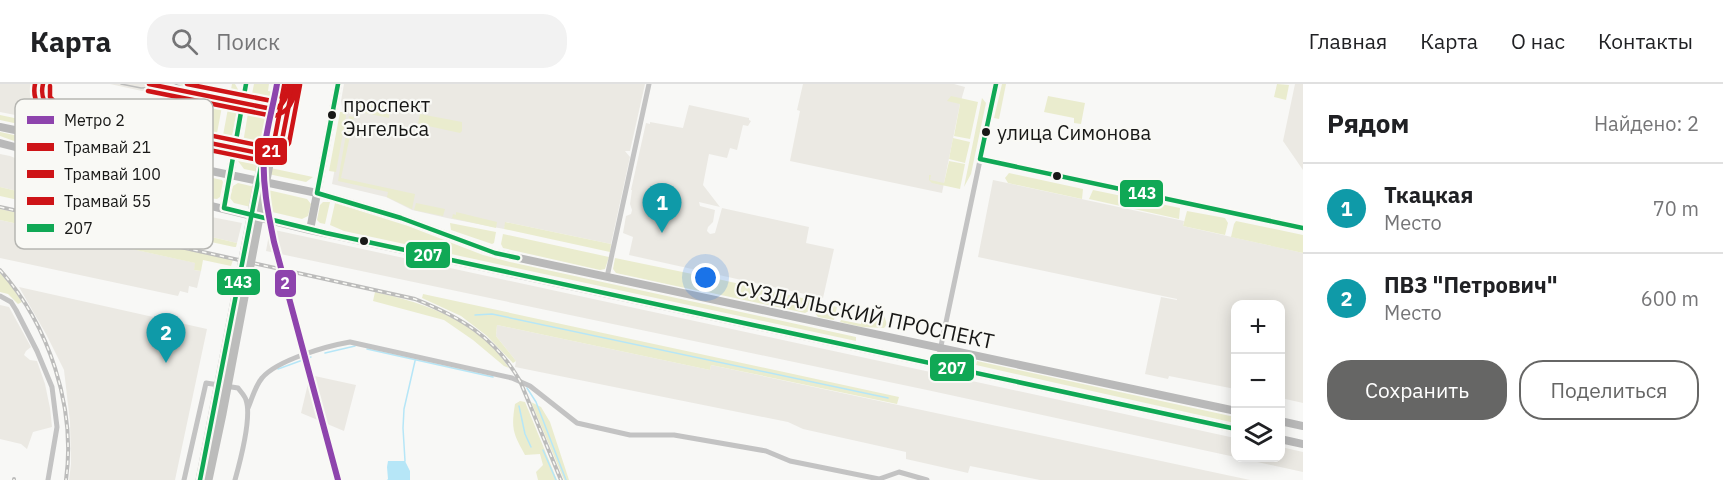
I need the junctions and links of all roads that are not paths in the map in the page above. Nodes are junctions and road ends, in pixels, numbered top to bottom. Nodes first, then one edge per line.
1 (246, 84) edge
2 (338, 84) edge
3 (649, 84) edge
4 (996, 84) edge
5 (0, 127) edge
6 (15, 130) edge
7 (0, 143) edge
8 (15, 147) edge
9 (980, 159) junction
10 (213, 171) edge
11 (230, 175) junction
12 (317, 193) junction
13 (213, 205) edge
14 (224, 208) junction
15 (1303, 228) edge
16 (310, 230) junction
17 (607, 278) junction
18 (0, 296) edge
19 (940, 348) junction
20 (937, 365) junction
21 (248, 408) junction
22 (1231, 410) edge
23 (1285, 422) edge
24 (1303, 426) edge
25 (1231, 428) edge
26 (1285, 440) edge
27 (1303, 444) edge
28 (48, 480) edge
29 (184, 480) edge
30 (200, 480) edge
31 (208, 480) edge
32 (235, 480) edge
33 (927, 480) edge

1 - 11 main road
2 - 12 main road
3 - 17 street
4 - 9 street
5 - 6 main road, СУЗДАЛЬСКИЙ ПРОСПЕКТ
7 - 8 main road, СУЗДАЛЬСКИЙ ПРОСПЕКТ
9 - 15 street
9 - 19 street
10 - 11 main road, СУЗДАЛЬСКИЙ ПРОСПЕКТ
11 - 12 main road, СУЗДАЛЬСКИЙ ПРОСПЕКТ
11 - 14 main road
12 - 16 main road
12 - 17 main road, СУЗДАЛЬСКИЙ ПРОСПЕКТ
13 - 14 main road, СУЗДАЛЬСКИЙ ПРОСПЕКТ
14 - 16 main road, СУЗДАЛЬСКИЙ ПРОСПЕКТ
16 - 20 main road, СУЗДАЛЬСКИЙ ПРОСПЕКТ
17 - 19 main road, СУЗДАЛЬСКИЙ ПРОСПЕКТ
18 - 28 street
19 - 20 street
19 - 22 main road, СУЗДАЛЬСКИЙ ПРОСПЕКТ
20 - 25 main road, СУЗДАЛЬСКИЙ ПРОСПЕКТ
21 - 29 street
21 - 32 street
21 - 33 street
23 - 24 main road
26 - 27 main road
30 - 31 main road, bridge

